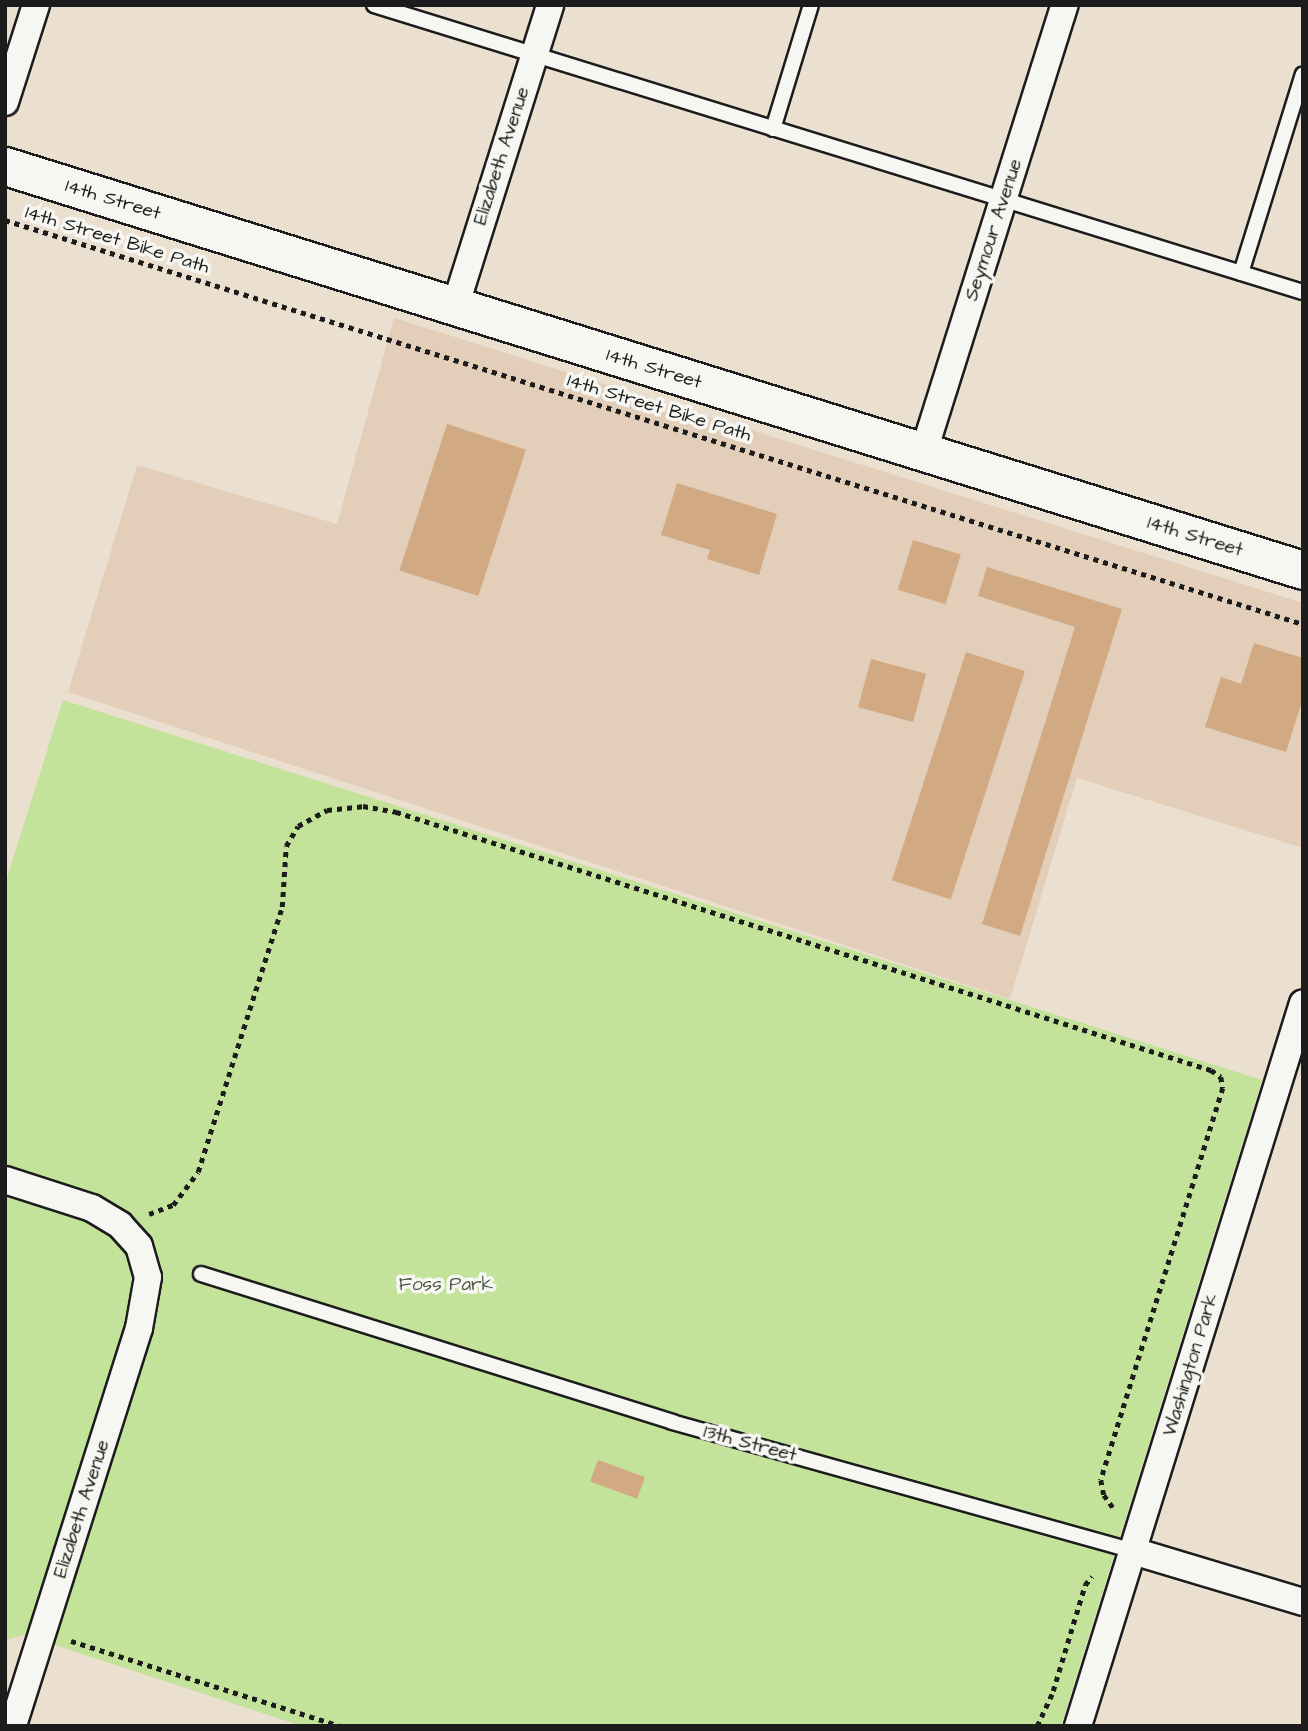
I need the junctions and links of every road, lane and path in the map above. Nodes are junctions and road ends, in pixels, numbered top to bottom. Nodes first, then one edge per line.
1 (36, 5) edge
2 (374, 5) edge
3 (550, 5) edge
4 (811, 5) edge
5 (1065, 5) edge
6 (535, 55) junction
7 (1303, 74) edge
8 (5, 102) edge
9 (773, 129) junction
10 (5, 166) edge
11 (1004, 200) junction
12 (5, 220) edge
13 (1241, 274) junction
14 (1303, 292) edge
15 (455, 307) junction
16 (923, 454) junction
17 (1303, 570) edge
18 (1303, 624) edge
19 (1303, 1003) edge
20 (1292, 1074) edge
21 (5, 1180) edge
22 (110, 1219) junction
23 (201, 1274) dead end
24 (1123, 1548) junction
25 (1303, 1602) edge
26 (43, 1632) junction
27 (13, 1726) edge
28 (340, 1726) edge
29 (1037, 1726) edge
30 (1077, 1726) edge

1 - 8 street
2 - 6 lane
3 - 6 street, Elizabeth Avenue
4 - 9 lane
5 - 11 street, Seymour Avenue
6 - 9 lane
6 - 15 street, Elizabeth Avenue
7 - 13 lane
9 - 11 lane
10 - 15 street, 14th Street
11 - 13 lane
11 - 16 street, Seymour Avenue
12 - 18 path, 14th Street Bike Path
13 - 14 lane
15 - 16 street, 14th Street
16 - 17 street, 14th Street
19 - 20 street, Washington Park
20 - 24 street, Washington Park
21 - 22 street
22 - 24 path
22 - 26 street, Elizabeth Avenue
23 - 24 lane, 13th Street
24 - 25 street, 13th Street
24 - 29 path
24 - 30 street, Washington Park
26 - 27 street, Elizabeth Avenue
26 - 28 path

